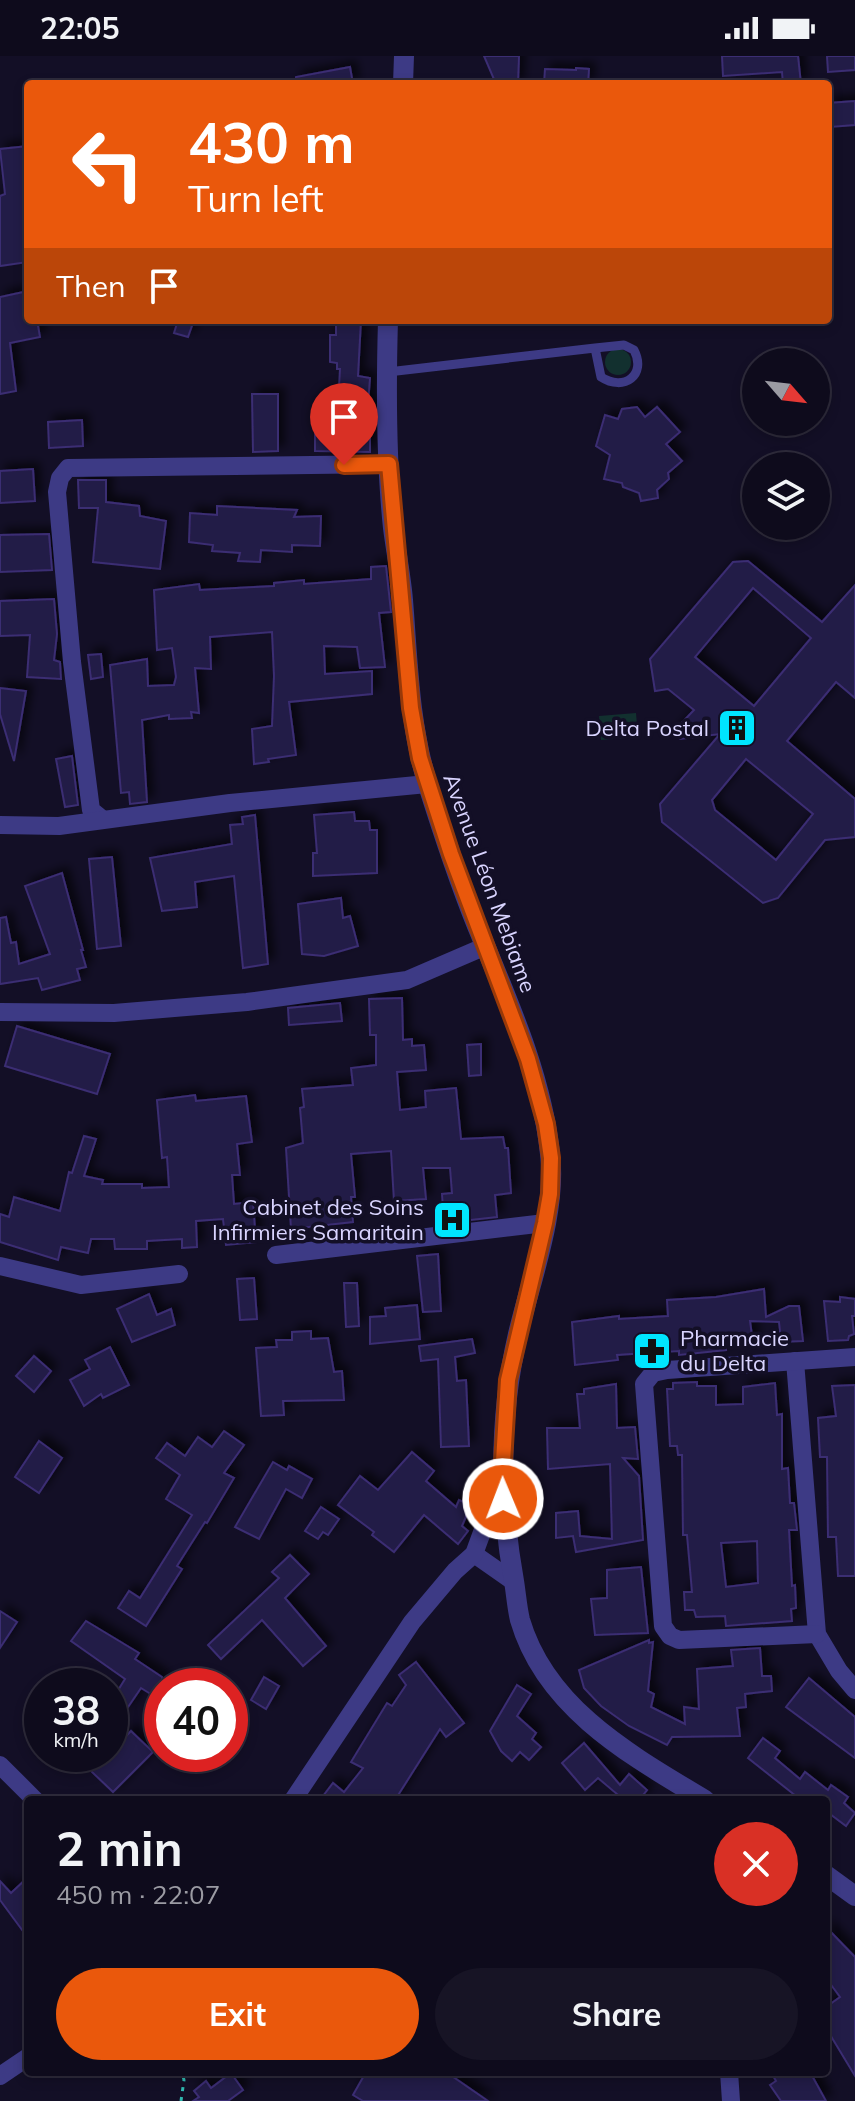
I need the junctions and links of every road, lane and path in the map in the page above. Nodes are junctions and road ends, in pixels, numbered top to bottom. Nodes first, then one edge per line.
1 (404, 56) edge
2 (403, 80) edge
3 (388, 324) edge
4 (595, 348) junction
5 (388, 372) junction
6 (389, 464) junction
7 (427, 784) junction
8 (102, 819) junction
9 (0, 825) edge
10 (486, 946) junction
11 (0, 1012) edge
12 (545, 1223) junction
13 (276, 1255) dead end
14 (0, 1266) edge
15 (179, 1274) dead end
16 (855, 1357) edge
17 (795, 1361) junction
18 (502, 1478) junction
19 (474, 1554) junction
20 (514, 1582) junction
21 (817, 1634) junction
22 (855, 1690) edge
23 (0, 1765) edge
24 (31, 1796) edge
25 (296, 1796) edge
26 (698, 1796) edge
27 (830, 1878) edge
28 (855, 1896) edge
29 (24, 2060) edge
30 (0, 2076) edge
31 (183, 2076) edge
32 (729, 2076) edge
33 (181, 2101) edge
34 (731, 2101) edge

1 - 2 street
3 - 5 street, Avenue Léon Mebiame
4 - 4 lane
4 - 5 lane
5 - 6 street, Avenue Léon Mebiame
6 - 7 street, Avenue Léon Mebiame
6 - 8 street
7 - 8 street
7 - 10 street, Avenue Léon Mebiame
8 - 9 street
10 - 11 street
10 - 12 street, Avenue Léon Mebiame
12 - 13 street
12 - 18 street, Avenue Léon Mebiame
14 - 15 street
16 - 17 street
17 - 21 street
17 - 21 street
18 - 19 street
18 - 20 street, Avenue Léon Mebiame
19 - 20 street
19 - 25 street
20 - 26 street, Avenue Léon Mebiame
21 - 22 street
23 - 24 street
27 - 28 street
29 - 30 street
31 - 33 path
32 - 34 street

